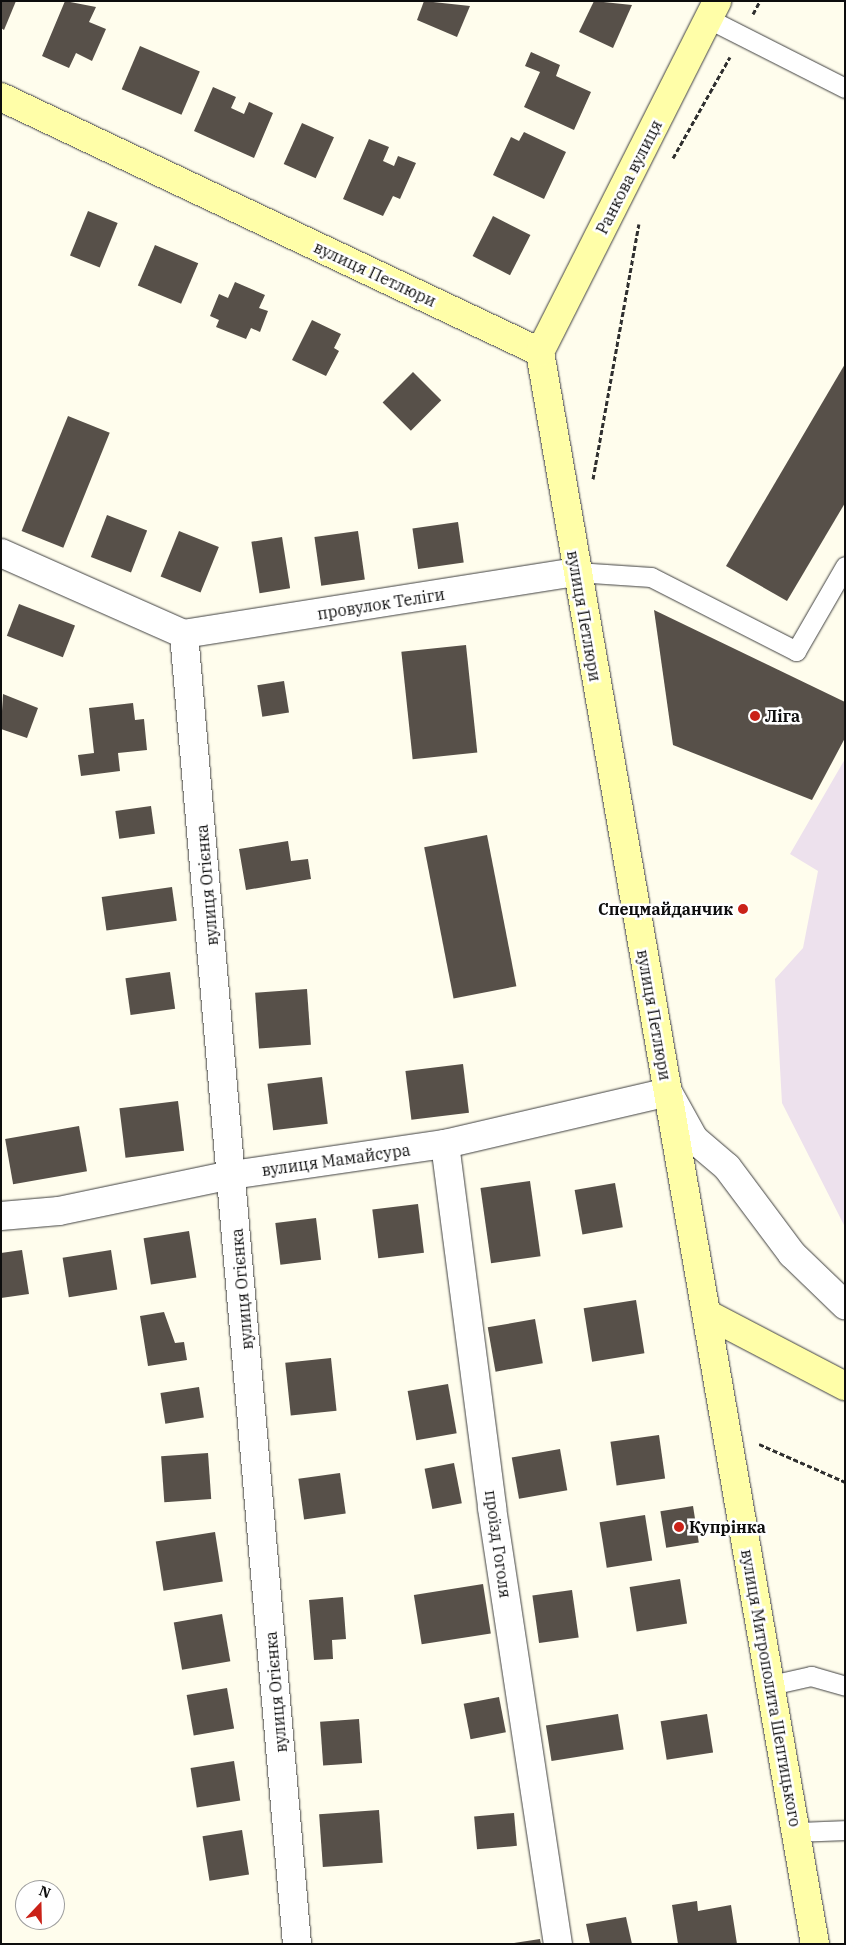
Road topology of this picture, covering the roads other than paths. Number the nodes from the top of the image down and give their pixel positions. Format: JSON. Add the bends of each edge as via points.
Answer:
{"nodes":[{"id":1,"x":713,"y":10,"type":"edge"},
{"id":2,"x":845,"y":88,"type":"edge"},
{"id":3,"x":1,"y":97,"type":"edge"},
{"id":4,"x":540,"y":352,"type":"junction"},
{"id":5,"x":3,"y":561,"type":"edge"},
{"id":6,"x":845,"y":566,"type":"edge"},
{"id":7,"x":576,"y":572,"type":"junction"},
{"id":8,"x":184,"y":634,"type":"junction"},
{"id":9,"x":668,"y":1092,"type":"junction"},
{"id":10,"x":444,"y":1144,"type":"junction"},
{"id":11,"x":232,"y":1175,"type":"junction"},
{"id":12,"x":1,"y":1216,"type":"edge"},
{"id":13,"x":845,"y":1305,"type":"edge"},
{"id":14,"x":707,"y":1314,"type":"junction"},
{"id":15,"x":845,"y":1386,"type":"edge"},
{"id":16,"x":771,"y":1685,"type":"junction"},
{"id":17,"x":845,"y":1686,"type":"edge"},
{"id":18,"x":845,"y":1830,"type":"edge"},
{"id":19,"x":796,"y":1832,"type":"junction"},
{"id":20,"x":297,"y":1944,"type":"edge"},
{"id":21,"x":558,"y":1944,"type":"edge"},
{"id":22,"x":815,"y":1944,"type":"edge"}],
"edges":[{"from":1,"to":2,"type":"lane"},
{"from":1,"to":4,"type":"main road","name":"Ранкова вулиця"},
{"from":3,"to":4,"type":"main road","name":"вулиця Петлюри"},
{"from":4,"to":7,"type":"main road","name":"вулиця Петлюри"},
{"from":5,"to":8,"type":"street"},
{"from":6,"to":7,"type":"lane","via":[[796,651],[651,576]]},
{"from":7,"to":8,"type":"street","name":"провулок Теліги"},
{"from":7,"to":9,"type":"main road","name":"вулиця Петлюри"},
{"from":8,"to":11,"type":"street","name":"вулиця Огієнка"},
{"from":9,"to":10,"type":"street","name":"вулиця Мамайсура"},
{"from":9,"to":13,"type":"street","via":[[694,1139],[727,1167],[792,1254]]},
{"from":9,"to":14,"type":"main road","name":"вулиця Петлюри"},
{"from":10,"to":11,"type":"street","name":"вулиця Мамайсура"},
{"from":10,"to":21,"type":"street","name":"проїзд Гоголя","via":[[492,1508]]},
{"from":11,"to":12,"type":"street","name":"вулиця Мамайсура","via":[[59,1211]]},
{"from":11,"to":20,"type":"street","name":"вулиця Огієнка"},
{"from":14,"to":15,"type":"main road"},
{"from":14,"to":16,"type":"main road","name":"вулиця Митрополита Шептицького"},
{"from":16,"to":17,"type":"lane","via":[[811,1676]]},
{"from":16,"to":19,"type":"main road","name":"вулиця Митрополита Шептицького"},
{"from":18,"to":19,"type":"lane"},
{"from":19,"to":22,"type":"main road","name":"вулиця Митрополита Шептицького"}]}
